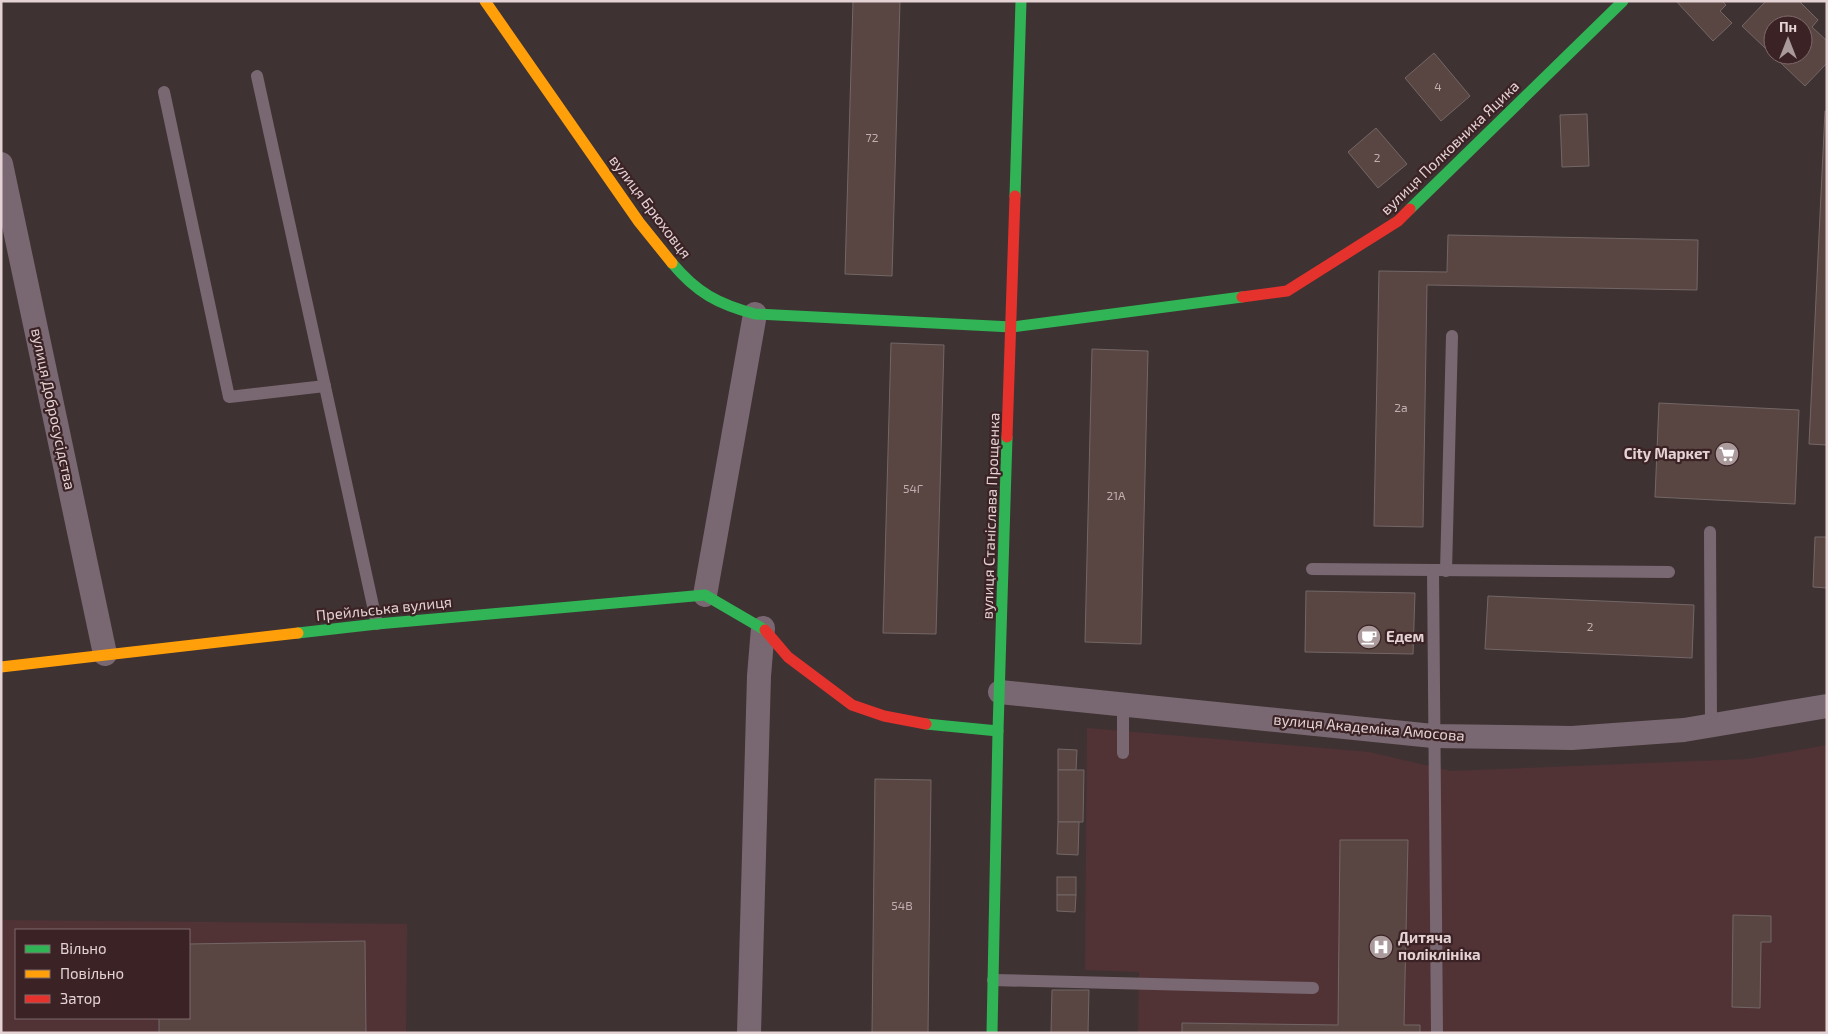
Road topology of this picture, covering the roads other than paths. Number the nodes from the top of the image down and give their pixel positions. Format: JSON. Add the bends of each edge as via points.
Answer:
{"nodes":[{"id":1,"x":485,"y":1,"type":"edge"},
{"id":2,"x":1021,"y":1,"type":"edge"},
{"id":3,"x":1623,"y":1,"type":"edge"},
{"id":4,"x":257,"y":76,"type":"dead end"},
{"id":5,"x":164,"y":92,"type":"dead end"},
{"id":6,"x":1,"y":164,"type":"edge"},
{"id":7,"x":755,"y":314,"type":"junction"},
{"id":8,"x":1012,"y":327,"type":"junction"},
{"id":9,"x":1452,"y":336,"type":"dead end"},
{"id":10,"x":325,"y":386,"type":"junction"},
{"id":11,"x":1710,"y":532,"type":"dead end"},
{"id":12,"x":1312,"y":569,"type":"dead end"},
{"id":13,"x":1433,"y":570,"type":"junction"},
{"id":14,"x":1446,"y":571,"type":"junction"},
{"id":15,"x":1669,"y":572,"type":"dead end"},
{"id":16,"x":705,"y":595,"type":"junction"},
{"id":17,"x":377,"y":624,"type":"junction"},
{"id":18,"x":764,"y":628,"type":"junction"},
{"id":19,"x":106,"y":654,"type":"junction"},
{"id":20,"x":1,"y":667,"type":"edge"},
{"id":21,"x":1000,"y":692,"type":"junction"},
{"id":22,"x":1123,"y":705,"type":"junction"},
{"id":23,"x":1827,"y":706,"type":"edge"},
{"id":24,"x":1711,"y":725,"type":"junction"},
{"id":25,"x":998,"y":731,"type":"junction"},
{"id":26,"x":1433,"y":736,"type":"junction"},
{"id":27,"x":1122,"y":754,"type":"dead end"},
{"id":28,"x":993,"y":980,"type":"junction"},
{"id":29,"x":1313,"y":988,"type":"dead end"},
{"id":30,"x":748,"y":1033,"type":"edge"},
{"id":31,"x":992,"y":1033,"type":"edge"},
{"id":32,"x":1437,"y":1033,"type":"edge"}],
"edges":[{"from":1,"to":7,"type":"street","name":"вулиця Брюховця","via":[[639,222],[678,270],[705,295],[729,307]]},
{"from":2,"to":8,"type":"street","name":"вулиця Станіслава Прощенка"},
{"from":3,"to":8,"type":"street","name":"вулиця Полковника Яцика","via":[[1398,221],[1287,291]]},
{"from":4,"to":10,"type":"lane"},
{"from":5,"to":10,"type":"lane","via":[[229,397]]},
{"from":6,"to":19,"type":"street","name":"вулиця Добросусідства"},
{"from":7,"to":8,"type":"street","name":"вулиця Брюховця"},
{"from":7,"to":16,"type":"street"},
{"from":8,"to":21,"type":"street","name":"вулиця Станіслава Прощенка"},
{"from":9,"to":14,"type":"lane"},
{"from":10,"to":17,"type":"lane"},
{"from":11,"to":24,"type":"lane"},
{"from":12,"to":13,"type":"lane"},
{"from":13,"to":14,"type":"lane"},
{"from":13,"to":26,"type":"lane"},
{"from":14,"to":15,"type":"lane"},
{"from":16,"to":17,"type":"street","name":"Прейльська вулиця"},
{"from":16,"to":18,"type":"street"},
{"from":17,"to":19,"type":"street","name":"Прейльська вулиця"},
{"from":18,"to":25,"type":"street","via":[[788,657],[852,705],[884,716],[940,726]]},
{"from":18,"to":30,"type":"street","via":[[759,686]]},
{"from":19,"to":20,"type":"street","name":"Прейльська вулиця"},
{"from":21,"to":22,"type":"street","name":"вулиця Академіка Амосова"},
{"from":21,"to":25,"type":"street","name":"вулиця Станіслава Прощенка"},
{"from":22,"to":26,"type":"street","name":"вулиця Академіка Амосова"},
{"from":22,"to":27,"type":"lane"},
{"from":23,"to":24,"type":"street","name":"вулиця Академіка Амосова"},
{"from":24,"to":26,"type":"street","name":"вулиця Академіка Амосова","via":[[1572,738]]},
{"from":25,"to":28,"type":"street","name":"вулиця Станіслава Прощенка"},
{"from":26,"to":32,"type":"lane"},
{"from":28,"to":29,"type":"lane"},
{"from":28,"to":31,"type":"street","name":"вулиця Станіслава Прощенка"}]}
